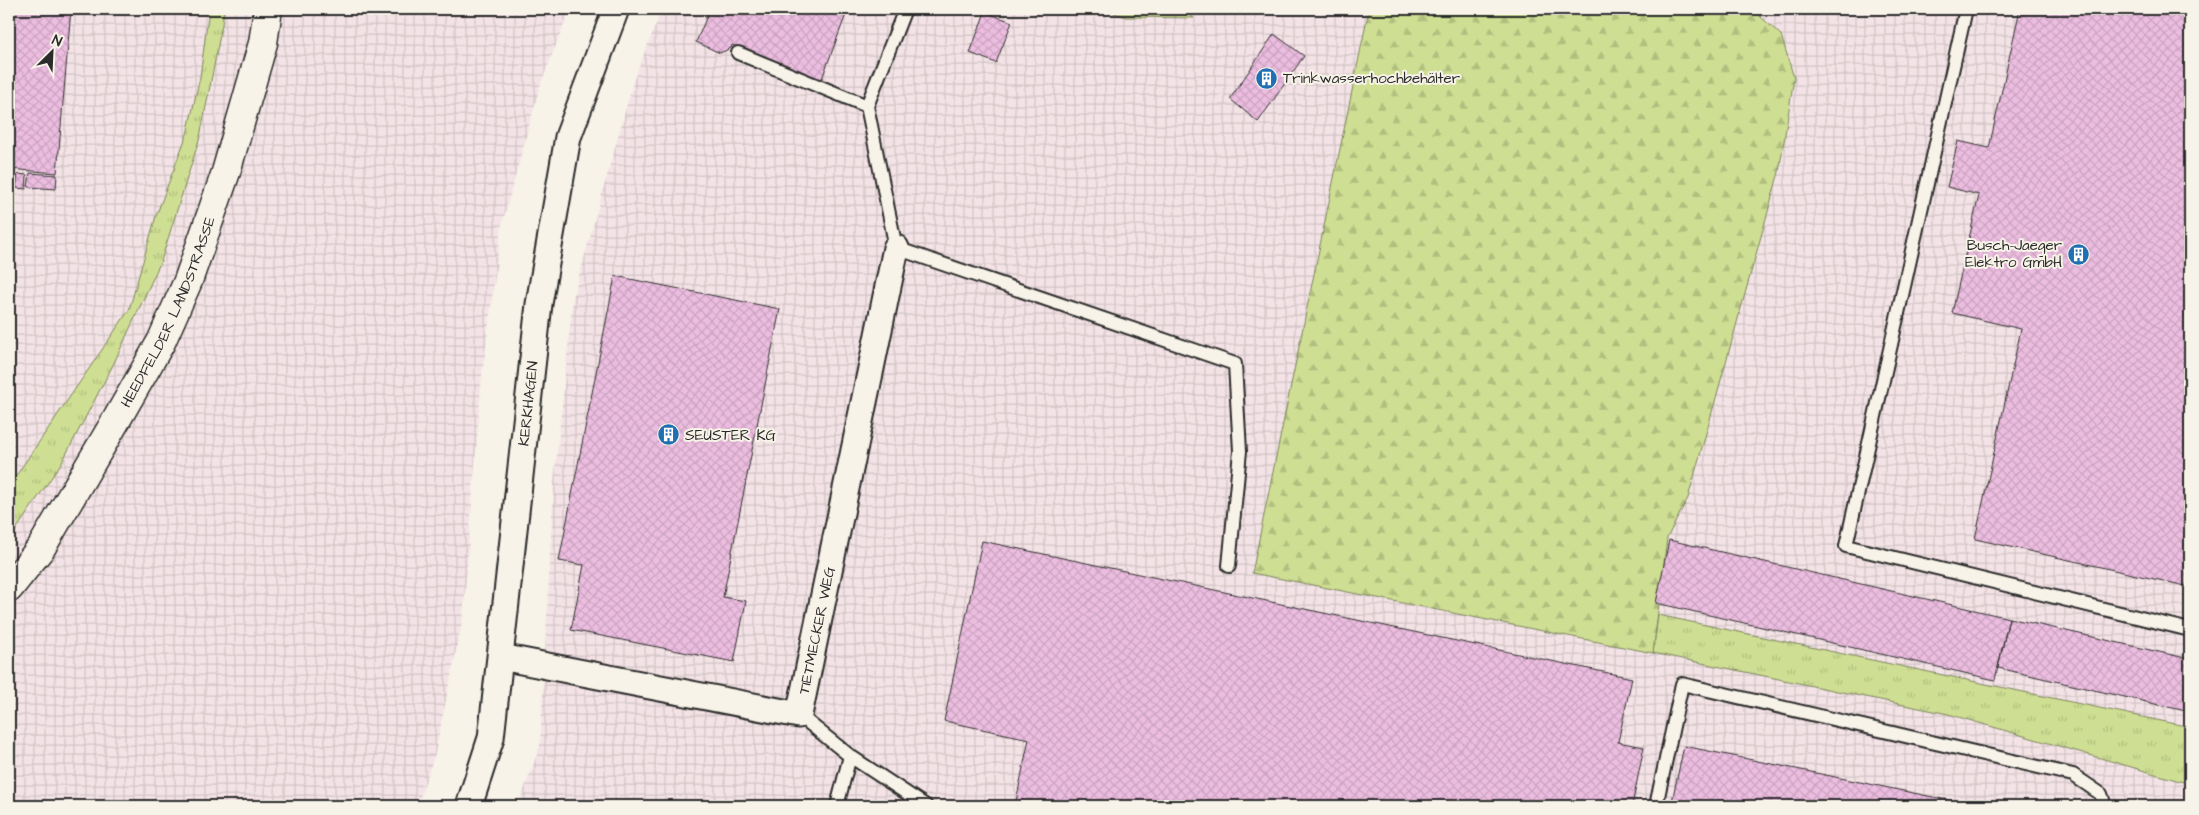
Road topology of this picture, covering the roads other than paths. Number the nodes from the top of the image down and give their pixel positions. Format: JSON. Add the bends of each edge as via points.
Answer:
{"nodes":[{"id":1,"x":268,"y":9,"type":"edge"},
{"id":2,"x":616,"y":9,"type":"edge"},
{"id":3,"x":905,"y":9,"type":"edge"},
{"id":4,"x":1966,"y":9,"type":"edge"},
{"id":5,"x":738,"y":54,"type":"dead end"},
{"id":6,"x":867,"y":106,"type":"junction"},
{"id":7,"x":896,"y":248,"type":"junction"},
{"id":8,"x":1229,"y":566,"type":"dead end"},
{"id":9,"x":9,"y":588,"type":"edge"},
{"id":10,"x":2190,"y":630,"type":"edge"},
{"id":11,"x":501,"y":657,"type":"junction"},
{"id":12,"x":799,"y":715,"type":"junction"},
{"id":13,"x":850,"y":756,"type":"junction"},
{"id":14,"x":469,"y":806,"type":"edge"},
{"id":15,"x":837,"y":806,"type":"edge"},
{"id":16,"x":926,"y":806,"type":"edge"},
{"id":17,"x":1656,"y":806,"type":"edge"},
{"id":18,"x":2105,"y":806,"type":"edge"}],
"edges":[{"from":1,"to":9,"type":"main road","name":"HEEDFELDER LANDSTRASSE","via":[[263,43],[229,162],[188,282],[161,342],[118,417],[41,548]]},
{"from":2,"to":11,"type":"street","name":"KERKHAGEN","via":[[568,137],[539,304]]},
{"from":3,"to":6,"type":"lane"},
{"from":4,"to":10,"type":"lane","via":[[1846,546]]},
{"from":5,"to":6,"type":"lane"},
{"from":6,"to":7,"type":"lane"},
{"from":7,"to":8,"type":"lane","via":[[1235,364],[1240,451]]},
{"from":7,"to":12,"type":"street","name":"TIETMECKER WEG"},
{"from":11,"to":12,"type":"street","name":"TIETMECKER WEG"},
{"from":11,"to":14,"type":"street","name":"KERKHAGEN","via":[[491,738]]},
{"from":12,"to":13,"type":"lane"},
{"from":13,"to":15,"type":"lane"},
{"from":13,"to":16,"type":"lane"},
{"from":17,"to":18,"type":"lane","via":[[1682,684],[2073,775],[2101,794]]}]}
